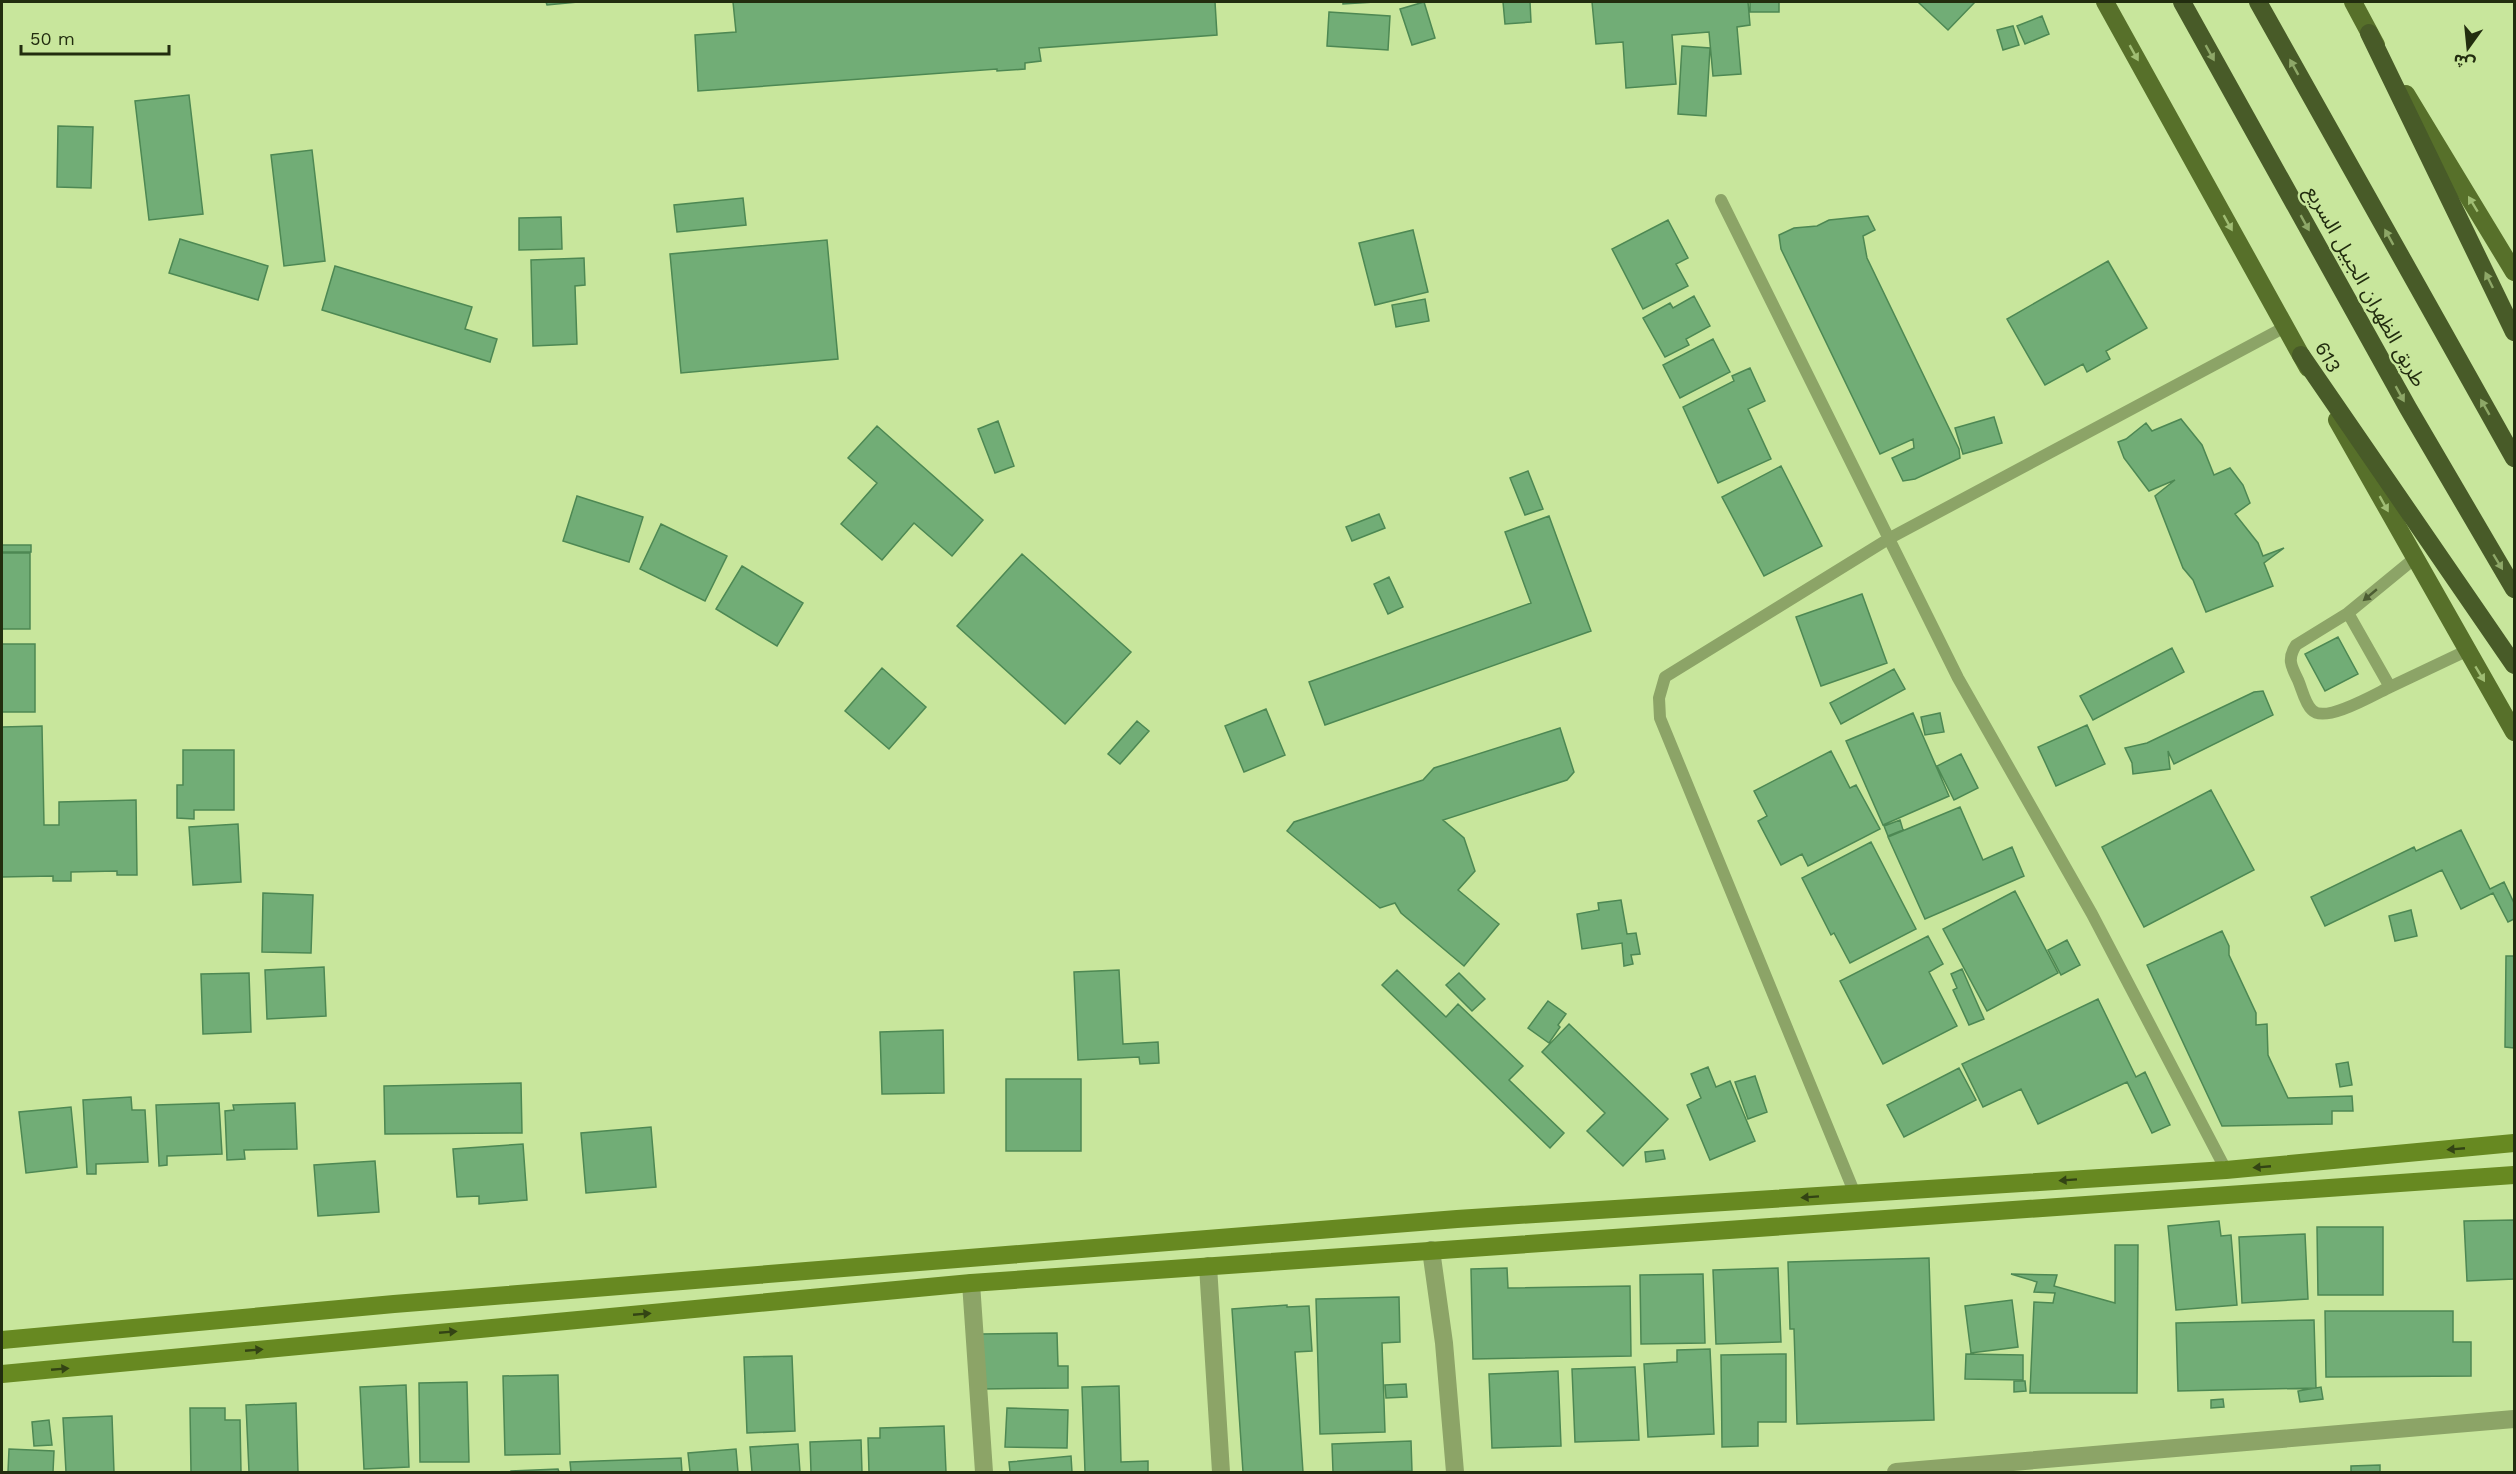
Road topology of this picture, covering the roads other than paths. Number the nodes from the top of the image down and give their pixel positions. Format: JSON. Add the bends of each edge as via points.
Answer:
{"nodes":[{"id":1,"x":2105,"y":2,"type":"edge"},
{"id":2,"x":2182,"y":2,"type":"edge"},
{"id":3,"x":2258,"y":2,"type":"edge"},
{"id":4,"x":2353,"y":2,"type":"edge"},
{"id":5,"x":2369,"y":33,"type":"junction"},
{"id":6,"x":1721,"y":200,"type":"dead end"},
{"id":7,"x":2514,"y":272,"type":"edge"},
{"id":8,"x":2285,"y":327,"type":"junction"},
{"id":9,"x":2514,"y":332,"type":"edge"},
{"id":10,"x":2301,"y":355,"type":"junction"},
{"id":11,"x":2514,"y":458,"type":"edge"},
{"id":12,"x":1890,"y":538,"type":"junction"},
{"id":13,"x":2415,"y":558,"type":"junction"},
{"id":14,"x":2514,"y":590,"type":"edge"},
{"id":15,"x":2348,"y":613,"type":"junction"},
{"id":16,"x":2466,"y":651,"type":"junction"},
{"id":17,"x":2514,"y":665,"type":"edge"},
{"id":18,"x":2390,"y":687,"type":"junction"},
{"id":19,"x":2514,"y":732,"type":"edge"},
{"id":20,"x":2514,"y":1143,"type":"edge"},
{"id":21,"x":2226,"y":1170,"type":"junction"},
{"id":22,"x":2514,"y":1175,"type":"edge"},
{"id":23,"x":1855,"y":1194,"type":"junction"},
{"id":24,"x":1431,"y":1250,"type":"junction"},
{"id":25,"x":1208,"y":1266,"type":"junction"},
{"id":26,"x":971,"y":1283,"type":"junction"},
{"id":27,"x":2,"y":1340,"type":"edge"},
{"id":28,"x":2,"y":1374,"type":"edge"},
{"id":29,"x":2514,"y":1419,"type":"edge"},
{"id":30,"x":1966,"y":1469,"type":"edge"},
{"id":31,"x":984,"y":1473,"type":"edge"},
{"id":32,"x":1221,"y":1473,"type":"edge"},
{"id":33,"x":1455,"y":1473,"type":"edge"},
{"id":34,"x":1896,"y":1473,"type":"edge"}],
"edges":[{"from":1,"to":8,"type":"main road","name":"613","one_way":true},
{"from":2,"to":14,"type":"highway","name":"طريق الظهران الجبيل السريع","one_way":true},
{"from":11,"to":3,"type":"highway","one_way":true},
{"from":4,"to":5,"type":"main road"},
{"from":7,"to":5,"type":"main road","one_way":true},
{"from":9,"to":5,"type":"highway","one_way":true},
{"from":6,"to":12,"type":"lane"},
{"from":8,"to":10,"type":"main road","name":"613"},
{"from":8,"to":12,"type":"lane"},
{"from":10,"to":13,"type":"main road","name":"613","one_way":true},
{"from":10,"to":17,"type":"highway"},
{"from":12,"to":21,"type":"lane","via":[[1958,678],[2092,914]]},
{"from":12,"to":23,"type":"lane","via":[[1665,677],[1659,698],[1660,718]]},
{"from":13,"to":15,"type":"lane","one_way":true},
{"from":13,"to":16,"type":"main road","name":"613"},
{"from":15,"to":18,"type":"lane"},
{"from":15,"to":18,"type":"lane","via":[[2296,645],[2291,653],[2290,663],[2312,710],[2332,714]]},
{"from":16,"to":18,"type":"lane"},
{"from":16,"to":19,"type":"main road","name":"613","one_way":true},
{"from":20,"to":21,"type":"street","one_way":true},
{"from":21,"to":23,"type":"street","one_way":true},
{"from":22,"to":24,"type":"street"},
{"from":23,"to":27,"type":"street","one_way":true,"via":[[1433,1221],[406,1303]]},
{"from":24,"to":25,"type":"street"},
{"from":24,"to":33,"type":"street"},
{"from":25,"to":26,"type":"street"},
{"from":25,"to":32,"type":"street"},
{"from":28,"to":26,"type":"street","one_way":true},
{"from":26,"to":31,"type":"street"},
{"from":29,"to":30,"type":"street"},
{"from":30,"to":34,"type":"street"}]}
